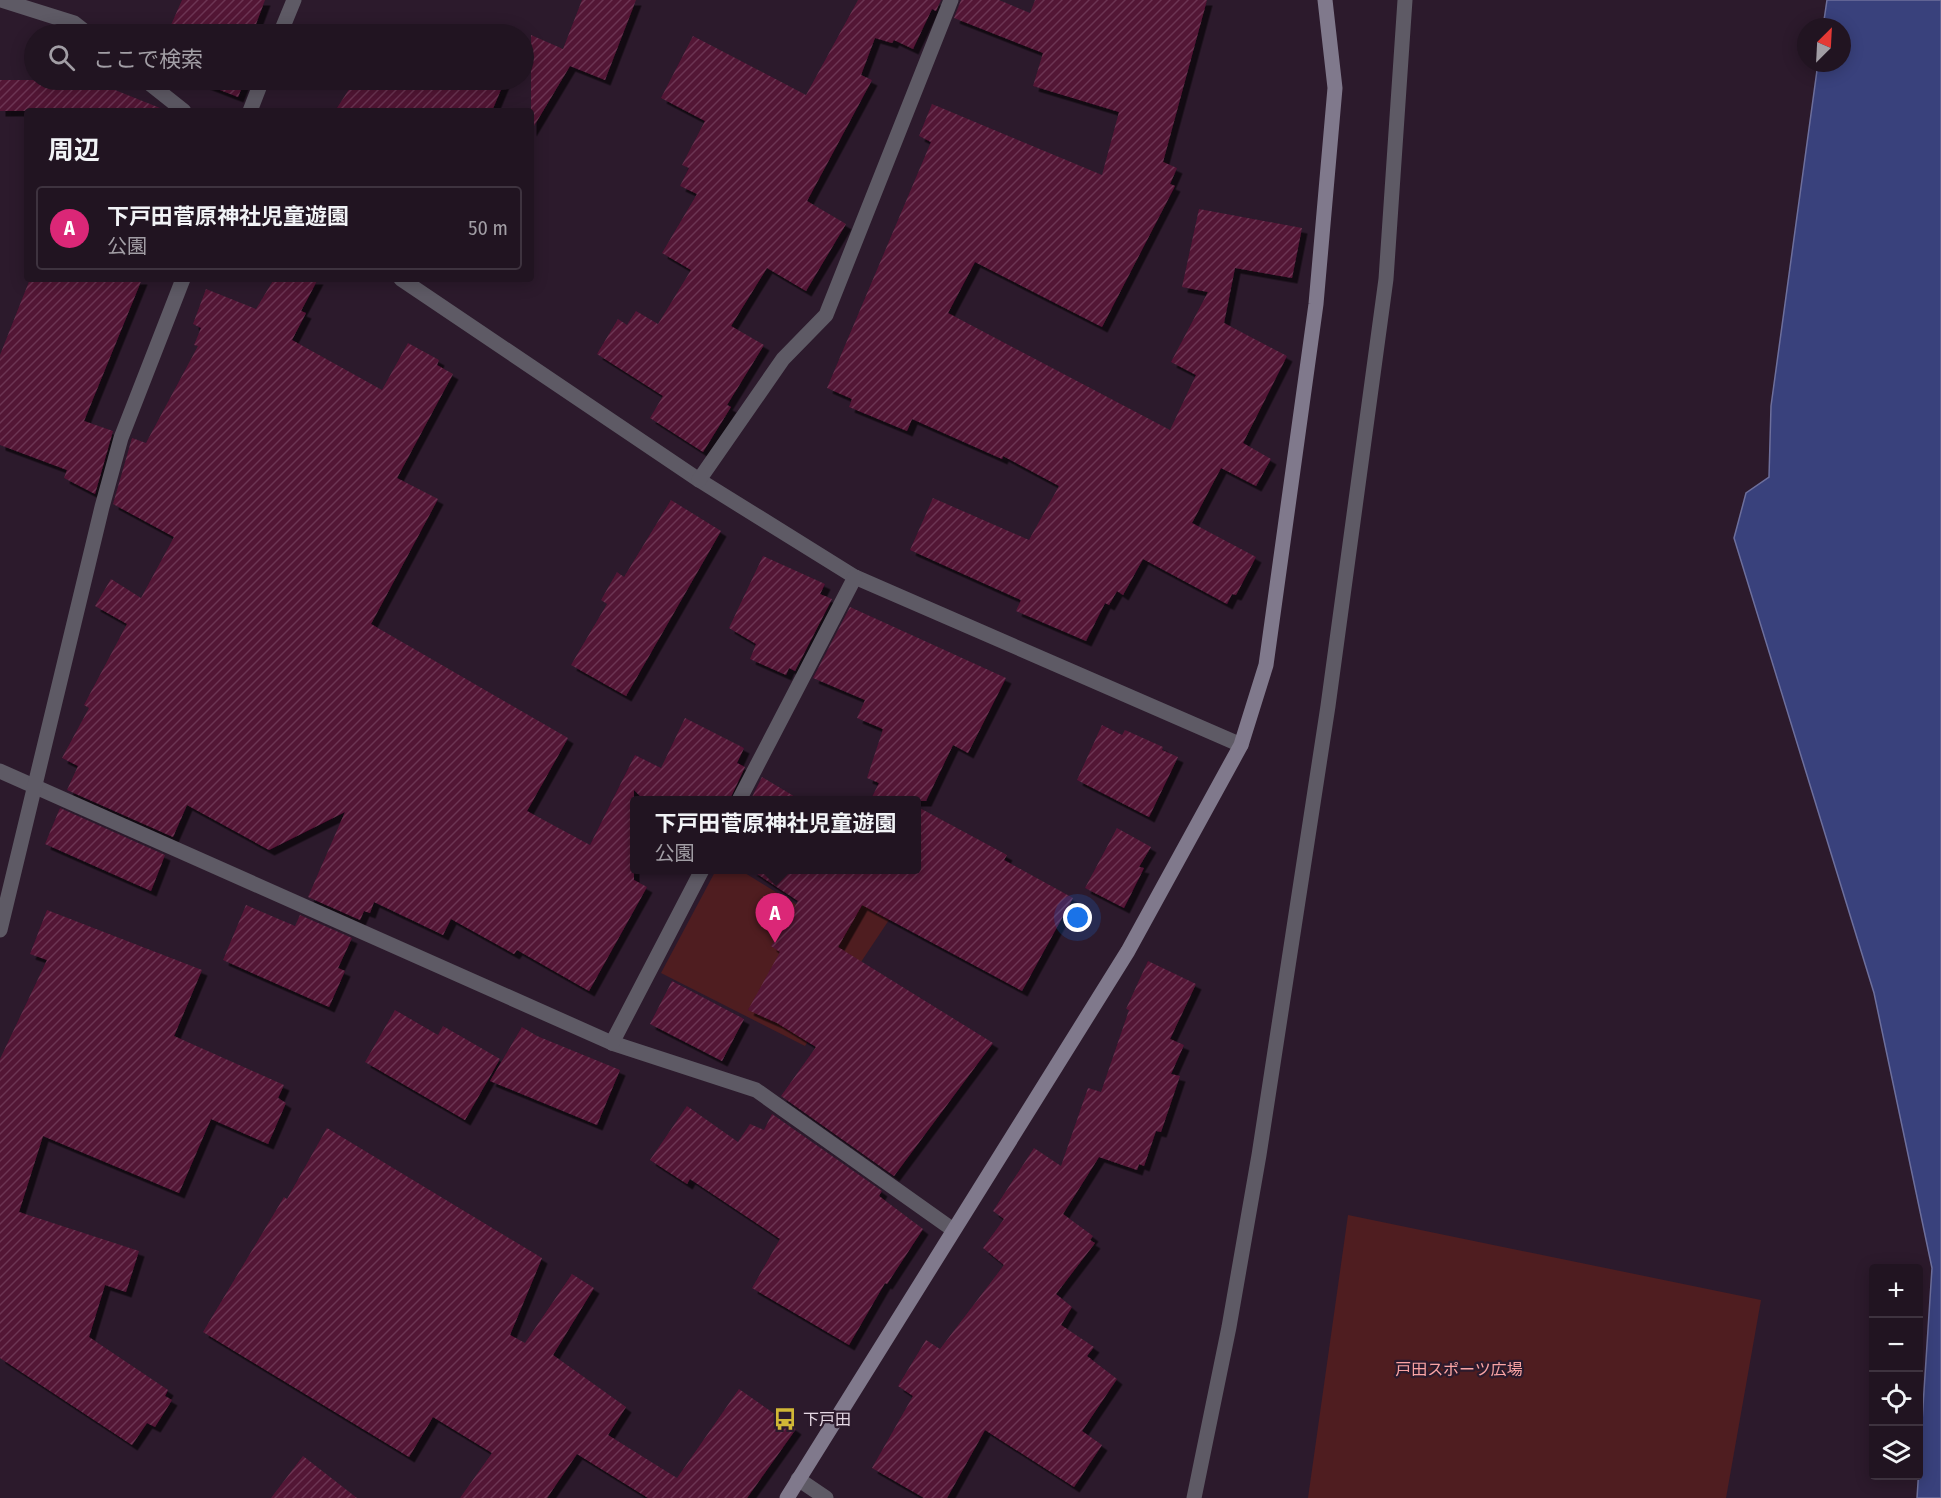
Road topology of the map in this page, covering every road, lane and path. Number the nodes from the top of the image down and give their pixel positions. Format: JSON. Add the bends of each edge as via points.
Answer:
{"nodes":[{"id":1,"x":1,"y":0,"type":"edge"},
{"id":2,"x":294,"y":0,"type":"edge"},
{"id":3,"x":951,"y":0,"type":"edge"},
{"id":4,"x":1325,"y":0,"type":"edge"},
{"id":5,"x":1405,"y":0,"type":"edge"},
{"id":6,"x":75,"y":24,"type":"edge"},
{"id":7,"x":284,"y":24,"type":"edge"},
{"id":8,"x":158,"y":90,"type":"edge"},
{"id":9,"x":258,"y":90,"type":"edge"},
{"id":10,"x":180,"y":108,"type":"edge"},
{"id":11,"x":251,"y":108,"type":"edge"},
{"id":12,"x":182,"y":282,"type":"edge"},
{"id":13,"x":405,"y":282,"type":"edge"},
{"id":14,"x":699,"y":480,"type":"junction"},
{"id":15,"x":855,"y":577,"type":"junction"},
{"id":16,"x":1241,"y":745,"type":"junction"},
{"id":17,"x":0,"y":771,"type":"edge"},
{"id":18,"x":34,"y":786,"type":"junction"},
{"id":19,"x":741,"y":796,"type":"edge"},
{"id":20,"x":700,"y":874,"type":"edge"},
{"id":21,"x":0,"y":930,"type":"edge"},
{"id":22,"x":612,"y":1043,"type":"junction"},
{"id":23,"x":952,"y":1229,"type":"junction"},
{"id":24,"x":798,"y":1479,"type":"junction"},
{"id":25,"x":787,"y":1498,"type":"edge"},
{"id":26,"x":826,"y":1498,"type":"edge"},
{"id":27,"x":1194,"y":1498,"type":"edge"}],
"edges":[{"from":1,"to":6,"type":"street"},
{"from":2,"to":7,"type":"street"},
{"from":3,"to":14,"type":"street","via":[[826,315],[783,359]]},
{"from":4,"to":16,"type":"street","via":[[1335,88],[1316,304],[1266,665]]},
{"from":5,"to":27,"type":"street","via":[[1386,279],[1328,706],[1257,1166]]},
{"from":8,"to":10,"type":"street"},
{"from":9,"to":11,"type":"street"},
{"from":12,"to":18,"type":"street","via":[[121,438]]},
{"from":13,"to":14,"type":"street"},
{"from":14,"to":15,"type":"street"},
{"from":15,"to":16,"type":"street"},
{"from":15,"to":19,"type":"street"},
{"from":16,"to":23,"type":"street","via":[[1128,951]]},
{"from":17,"to":18,"type":"street"},
{"from":18,"to":21,"type":"street"},
{"from":18,"to":22,"type":"street"},
{"from":20,"to":22,"type":"street"},
{"from":22,"to":23,"type":"street","via":[[756,1090]]},
{"from":23,"to":24,"type":"street"},
{"from":24,"to":25,"type":"street"},
{"from":24,"to":26,"type":"street"}]}
